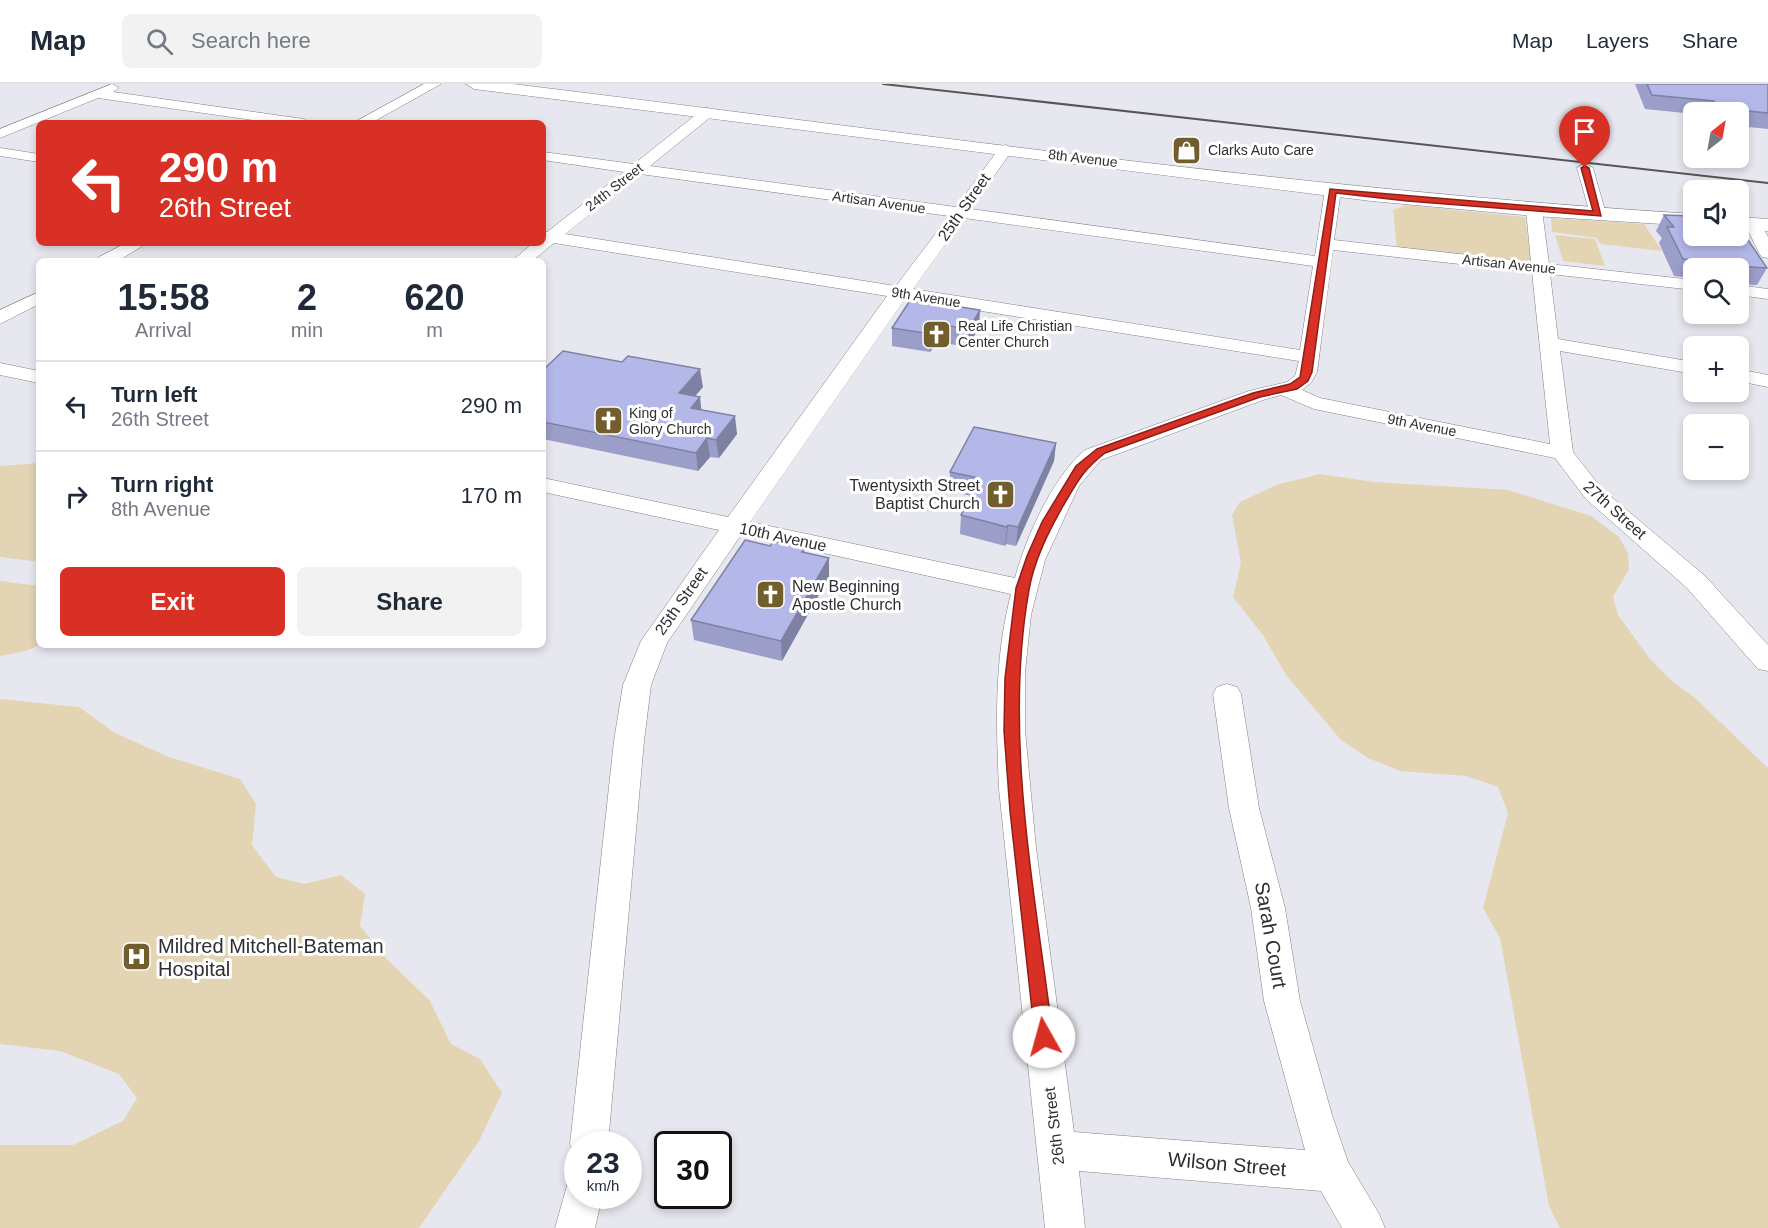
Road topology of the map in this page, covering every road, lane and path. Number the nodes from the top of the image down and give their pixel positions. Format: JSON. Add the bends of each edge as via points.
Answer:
{"nodes":[{"id":1,"x":121,"y":84,"type":"edge"},
{"id":2,"x":434,"y":84,"type":"edge"},
{"id":3,"x":474,"y":84,"type":"edge"},
{"id":4,"x":96,"y":94,"type":"junction"},
{"id":5,"x":708,"y":112,"type":"junction"},
{"id":6,"x":282,"y":120,"type":"edge"},
{"id":7,"x":366,"y":120,"type":"edge"},
{"id":8,"x":0,"y":134,"type":"edge"},
{"id":9,"x":1006,"y":149,"type":"junction"},
{"id":10,"x":0,"y":152,"type":"edge"},
{"id":11,"x":546,"y":156,"type":"edge"},
{"id":12,"x":36,"y":158,"type":"edge"},
{"id":13,"x":1585,"y":168,"type":"dead end"},
{"id":14,"x":637,"y":169,"type":"junction"},
{"id":15,"x":1332,"y":190,"type":"junction"},
{"id":16,"x":1534,"y":210,"type":"junction"},
{"id":17,"x":960,"y":213,"type":"junction"},
{"id":18,"x":1598,"y":214,"type":"junction"},
{"id":19,"x":1683,"y":219,"type":"edge"},
{"id":20,"x":1753,"y":224,"type":"edge"},
{"id":21,"x":547,"y":237,"type":"edge"},
{"id":22,"x":1324,"y":244,"type":"junction"},
{"id":23,"x":132,"y":246,"type":"edge"},
{"id":24,"x":537,"y":246,"type":"edge"},
{"id":25,"x":1768,"y":253,"type":"edge"},
{"id":26,"x":110,"y":258,"type":"edge"},
{"id":27,"x":523,"y":258,"type":"edge"},
{"id":28,"x":1322,"y":262,"type":"junction"},
{"id":29,"x":1541,"y":268,"type":"junction"},
{"id":30,"x":1683,"y":284,"type":"edge"},
{"id":31,"x":1749,"y":291,"type":"edge"},
{"id":32,"x":900,"y":293,"type":"junction"},
{"id":33,"x":1768,"y":294,"type":"edge"},
{"id":34,"x":36,"y":299,"type":"edge"},
{"id":35,"x":0,"y":318,"type":"edge"},
{"id":36,"x":1549,"y":343,"type":"junction"},
{"id":37,"x":1309,"y":357,"type":"junction"},
{"id":38,"x":1683,"y":366,"type":"edge"},
{"id":39,"x":0,"y":369,"type":"edge"},
{"id":40,"x":36,"y":376,"type":"edge"},
{"id":41,"x":1749,"y":377,"type":"edge"},
{"id":42,"x":1768,"y":381,"type":"edge"},
{"id":43,"x":1285,"y":389,"type":"junction"},
{"id":44,"x":1562,"y":453,"type":"junction"},
{"id":45,"x":546,"y":486,"type":"edge"},
{"id":46,"x":734,"y":526,"type":"junction"},
{"id":47,"x":1023,"y":588,"type":"junction"},
{"id":48,"x":1768,"y":662,"type":"edge"},
{"id":49,"x":1227,"y":694,"type":"dead end"},
{"id":50,"x":590,"y":1131,"type":"edge"},
{"id":51,"x":1057,"y":1150,"type":"junction"},
{"id":52,"x":1332,"y":1172,"type":"junction"},
{"id":53,"x":579,"y":1209,"type":"edge"},
{"id":54,"x":575,"y":1228,"type":"edge"},
{"id":55,"x":1065,"y":1228,"type":"edge"},
{"id":56,"x":1365,"y":1228,"type":"edge"}],
"edges":[{"from":1,"to":4,"type":"street"},
{"from":2,"to":7,"type":"street"},
{"from":3,"to":5,"type":"main road","name":"8th Avenue"},
{"from":4,"to":6,"type":"street"},
{"from":4,"to":8,"type":"street"},
{"from":5,"to":9,"type":"main road","name":"8th Avenue"},
{"from":5,"to":14,"type":"street","name":"24th Street"},
{"from":9,"to":15,"type":"main road","name":"8th Avenue"},
{"from":9,"to":17,"type":"street","name":"25th Street"},
{"from":10,"to":12,"type":"street"},
{"from":11,"to":14,"type":"street","name":"Artisan Avenue"},
{"from":13,"to":18,"type":"street"},
{"from":14,"to":17,"type":"street","name":"Artisan Avenue"},
{"from":14,"to":21,"type":"street","name":"24th Street"},
{"from":15,"to":16,"type":"main road","name":"8th Avenue"},
{"from":15,"to":22,"type":"street","name":"26th Street"},
{"from":16,"to":18,"type":"main road","name":"8th Avenue"},
{"from":16,"to":29,"type":"street"},
{"from":17,"to":28,"type":"street","name":"Artisan Avenue"},
{"from":17,"to":32,"type":"street","name":"25th Street"},
{"from":18,"to":19,"type":"main road","name":"8th Avenue"},
{"from":20,"to":25,"type":"street"},
{"from":21,"to":32,"type":"street","name":"9th Avenue"},
{"from":22,"to":28,"type":"street","name":"26th Street"},
{"from":22,"to":29,"type":"street","name":"Artisan Avenue"},
{"from":23,"to":26,"type":"street"},
{"from":24,"to":27,"type":"street","name":"24th Street"},
{"from":28,"to":37,"type":"street","name":"26th Street"},
{"from":29,"to":30,"type":"street","name":"Artisan Avenue"},
{"from":29,"to":36,"type":"street"},
{"from":31,"to":33,"type":"street"},
{"from":32,"to":37,"type":"street","name":"9th Avenue"},
{"from":32,"to":46,"type":"street","name":"25th Street"},
{"from":34,"to":35,"type":"street"},
{"from":36,"to":38,"type":"street"},
{"from":36,"to":44,"type":"street"},
{"from":37,"to":43,"type":"street","name":"26th Street","via":[[1304,379]]},
{"from":39,"to":40,"type":"street"},
{"from":41,"to":42,"type":"street"},
{"from":43,"to":44,"type":"street","name":"9th Avenue","via":[[1314,403]]},
{"from":43,"to":47,"type":"street","name":"26th Street","via":[[1256,395],[1097,449],[1081,466],[1040,537]]},
{"from":44,"to":48,"type":"street","name":"27th Street","via":[[1594,494],[1696,582]]},
{"from":45,"to":46,"type":"street","name":"10th Avenue"},
{"from":46,"to":47,"type":"street","name":"10th Avenue"},
{"from":46,"to":50,"type":"street","name":"25th Street","via":[[654,641],[637,685]]},
{"from":47,"to":51,"type":"street","name":"26th Street","via":[[1014,654],[1011,731]]},
{"from":49,"to":52,"type":"street","name":"Sarah Court","via":[[1244,808],[1268,908],[1288,1030]]},
{"from":51,"to":52,"type":"street","name":"Wilson Street"},
{"from":51,"to":55,"type":"street","name":"26th Street"},
{"from":52,"to":56,"type":"street"},
{"from":53,"to":54,"type":"street"}]}
